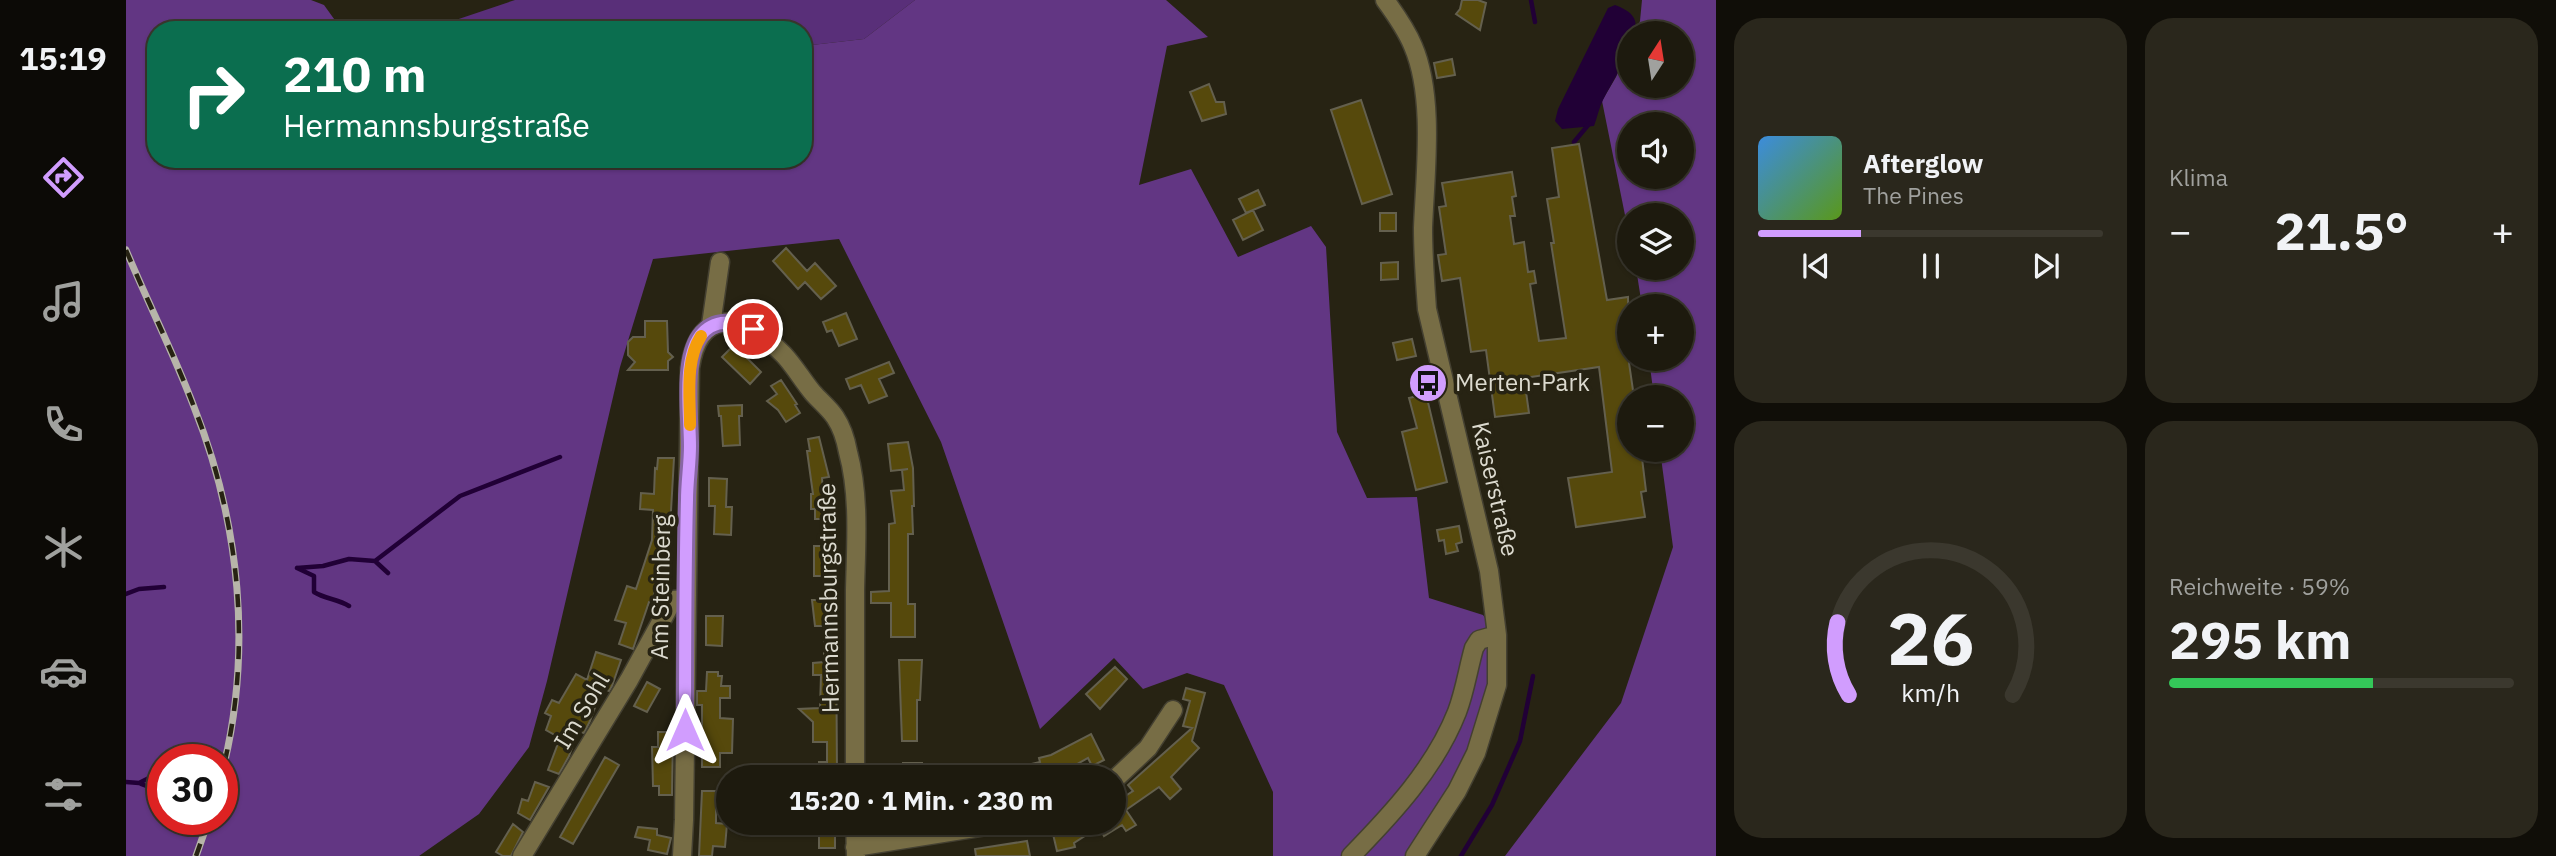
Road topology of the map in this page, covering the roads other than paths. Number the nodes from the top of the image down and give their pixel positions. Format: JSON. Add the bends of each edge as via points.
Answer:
{"nodes":[{"id":1,"x":1385,"y":0,"type":"edge"},
{"id":2,"x":720,"y":262,"type":"dead end"},
{"id":3,"x":711,"y":325,"type":"junction"},
{"id":4,"x":686,"y":599,"type":"junction"},
{"id":5,"x":1497,"y":635,"type":"junction"},
{"id":6,"x":1173,"y":710,"type":"dead end"},
{"id":7,"x":855,"y":765,"type":"edge"},
{"id":8,"x":1126,"y":769,"type":"edge"},
{"id":9,"x":942,"y":835,"type":"edge"},
{"id":10,"x":856,"y":851,"type":"edge"},
{"id":11,"x":522,"y":856,"type":"edge"},
{"id":12,"x":682,"y":856,"type":"edge"},
{"id":13,"x":1351,"y":856,"type":"edge"},
{"id":14,"x":1415,"y":856,"type":"edge"}],
"edges":[{"from":1,"to":5,"type":"street","name":"Kaiserstraße","via":[[1414,47],[1425,102],[1423,267],[1427,309],[1489,571]]},
{"from":2,"to":3,"type":"street"},
{"from":3,"to":4,"type":"street","name":"Am Steinberg","via":[[696,344],[690,368]]},
{"from":3,"to":7,"type":"street","name":"Hermannsburgstraße","via":[[733,322],[753,329],[784,356],[835,417],[848,452],[856,542]]},
{"from":4,"to":11,"type":"street","name":"Im Sohl","via":[[673,600]]},
{"from":4,"to":12,"type":"street","name":"Am Steinberg"},
{"from":5,"to":13,"type":"street","via":[[1479,639],[1474,648],[1456,714],[1432,761]]},
{"from":5,"to":14,"type":"street","name":"Kaiserstraße","via":[[1497,685],[1476,753]]},
{"from":6,"to":8,"type":"street","via":[[1149,748]]},
{"from":9,"to":10,"type":"street"}]}
